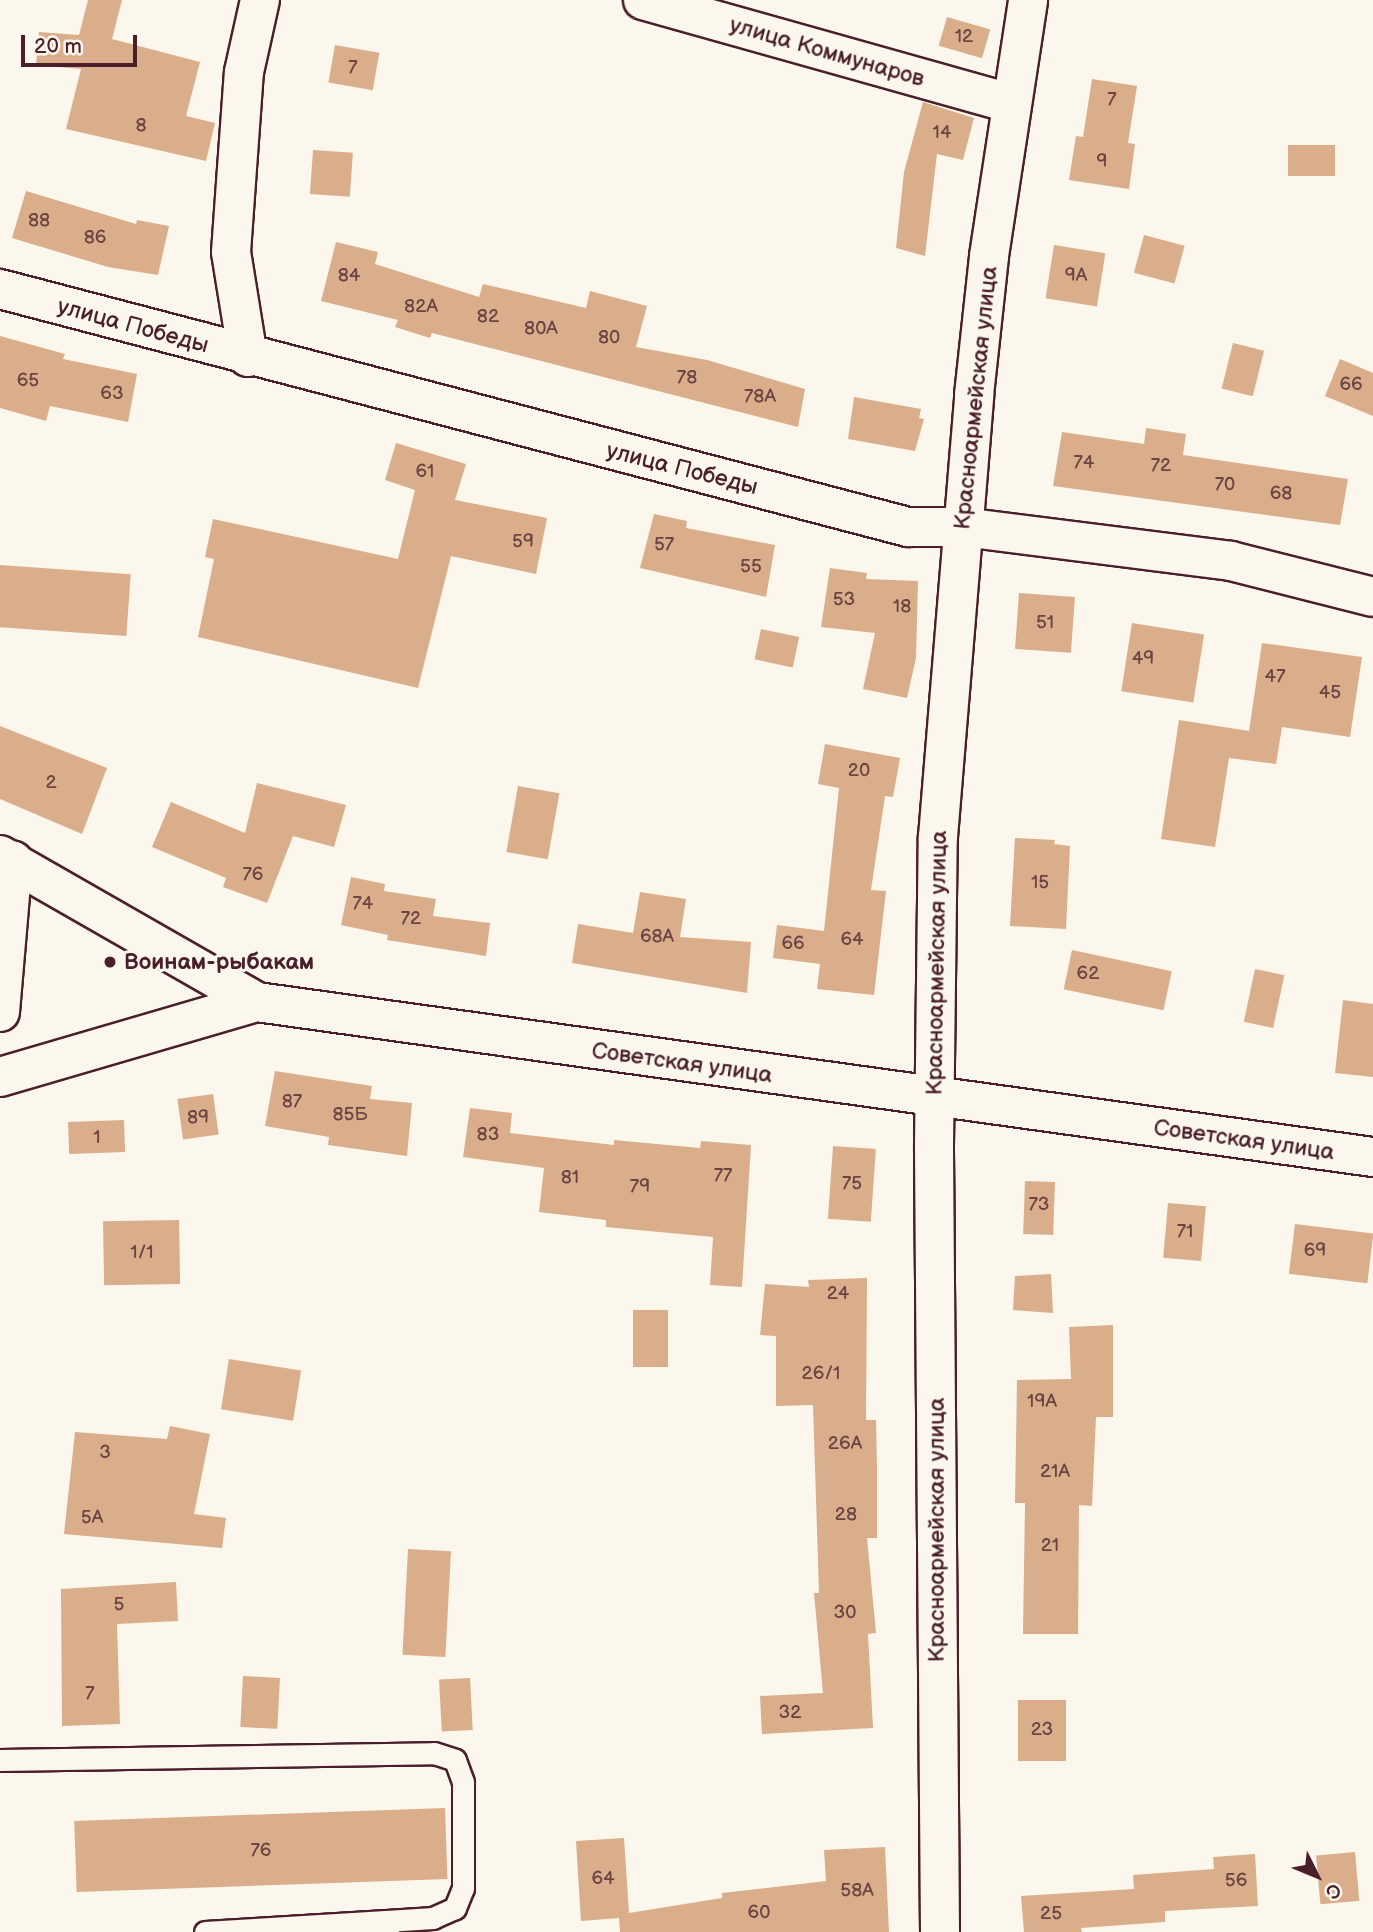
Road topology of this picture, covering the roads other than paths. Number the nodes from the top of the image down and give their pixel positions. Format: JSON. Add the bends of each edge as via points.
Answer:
{"nodes":[{"id":1,"x":260,"y":0,"type":"edge"},
{"id":2,"x":643,"y":0,"type":"edge"},
{"id":3,"x":1028,"y":0,"type":"edge"},
{"id":4,"x":1012,"y":104,"type":"junction"},
{"id":5,"x":0,"y":289,"type":"edge"},
{"id":6,"x":248,"y":357,"type":"junction"},
{"id":7,"x":963,"y":527,"type":"junction"},
{"id":8,"x":1373,"y":597,"type":"edge"},
{"id":9,"x":6,"y":858,"type":"edge"},
{"id":10,"x":257,"y":1002,"type":"junction"},
{"id":11,"x":0,"y":1012,"type":"edge"},
{"id":12,"x":0,"y":1077,"type":"edge"},
{"id":13,"x":934,"y":1098,"type":"junction"},
{"id":14,"x":1373,"y":1157,"type":"edge"},
{"id":15,"x":0,"y":1760,"type":"edge"},
{"id":16,"x":387,"y":1926,"type":"edge"},
{"id":17,"x":205,"y":1932,"type":"edge"},
{"id":18,"x":940,"y":1932,"type":"edge"}],
"edges":[{"from":1,"to":6,"type":"street","via":[[244,72],[231,252]]},
{"from":2,"to":4,"type":"street","name":"улица Коммунаров"},
{"from":3,"to":4,"type":"street","name":"Красноармейская улица"},
{"from":4,"to":7,"type":"street","name":"Красноармейская улица","via":[[989,256]]},
{"from":5,"to":6,"type":"street","name":"улица Победы"},
{"from":6,"to":7,"type":"street","name":"улица Победы","via":[[908,527]]},
{"from":7,"to":8,"type":"street","name":"улица Победы","via":[[1231,561]]},
{"from":7,"to":13,"type":"street","name":"Красноармейская улица","via":[[938,837]]},
{"from":9,"to":10,"type":"street"},
{"from":9,"to":11,"type":"street"},
{"from":10,"to":12,"type":"street","name":"Советская улица"},
{"from":10,"to":13,"type":"street","name":"Советская улица"},
{"from":13,"to":14,"type":"street","name":"Советская улица"},
{"from":13,"to":18,"type":"street","name":"Красноармейская улица"},
{"from":15,"to":16,"type":"lane","via":[[435,1753],[455,1760],[463,1796],[463,1888],[455,1908],[433,1918]]},
{"from":16,"to":17,"type":"lane"}]}
